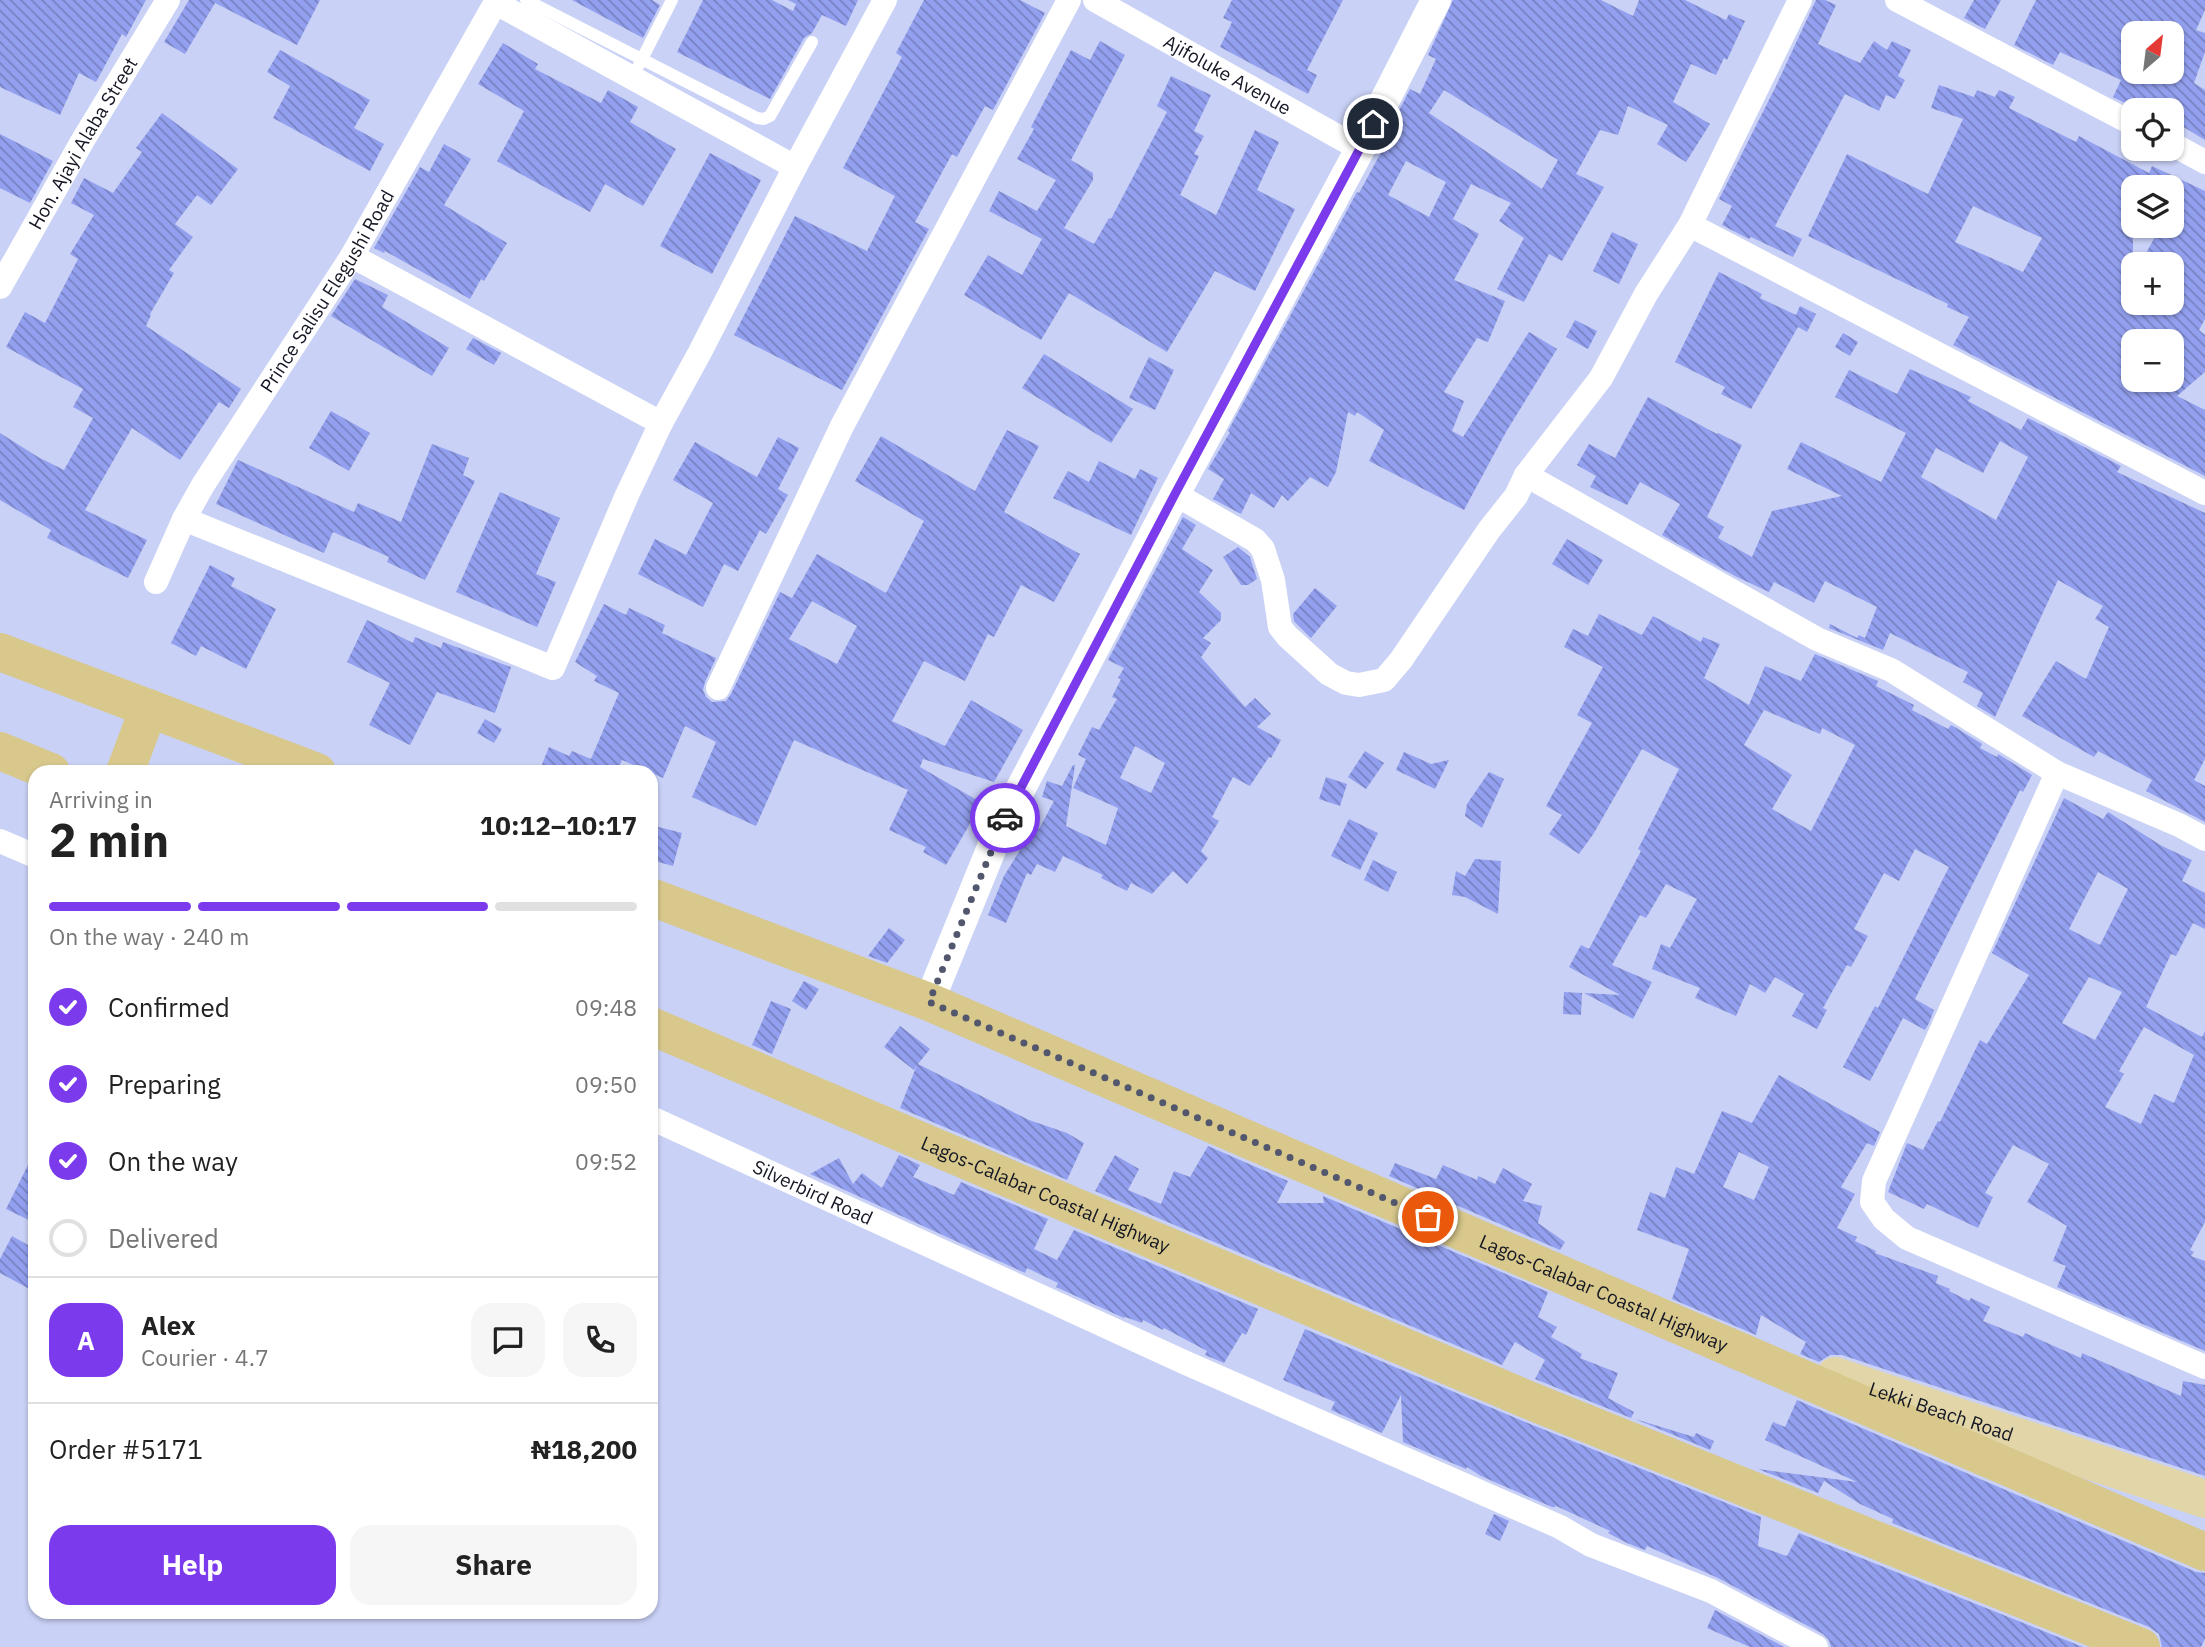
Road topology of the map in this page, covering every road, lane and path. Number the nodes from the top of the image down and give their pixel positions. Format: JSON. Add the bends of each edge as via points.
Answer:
{"nodes":[{"id":1,"x":168,"y":0,"type":"edge"},
{"id":2,"x":526,"y":0,"type":"edge"},
{"id":3,"x":672,"y":0,"type":"edge"},
{"id":4,"x":885,"y":0,"type":"edge"},
{"id":5,"x":1069,"y":0,"type":"edge"},
{"id":6,"x":1096,"y":0,"type":"edge"},
{"id":7,"x":1436,"y":0,"type":"edge"},
{"id":8,"x":1800,"y":0,"type":"edge"},
{"id":9,"x":1897,"y":0,"type":"edge"},
{"id":10,"x":496,"y":2,"type":"edge"},
{"id":11,"x":813,"y":42,"type":"dead end"},
{"id":12,"x":637,"y":69,"type":"junction"},
{"id":13,"x":2121,"y":118,"type":"edge"},
{"id":14,"x":1360,"y":149,"type":"junction"},
{"id":15,"x":2184,"y":151,"type":"edge"},
{"id":16,"x":2205,"y":162,"type":"edge"},
{"id":17,"x":795,"y":167,"type":"junction"},
{"id":18,"x":1690,"y":225,"type":"junction"},
{"id":19,"x":352,"y":256,"type":"junction"},
{"id":20,"x":0,"y":287,"type":"edge"},
{"id":21,"x":661,"y":423,"type":"junction"},
{"id":22,"x":1526,"y":475,"type":"junction"},
{"id":23,"x":2205,"y":493,"type":"edge"},
{"id":24,"x":1175,"y":494,"type":"junction"},
{"id":25,"x":184,"y":519,"type":"junction"},
{"id":26,"x":156,"y":582,"type":"dead end"},
{"id":27,"x":0,"y":652,"type":"edge"},
{"id":28,"x":718,"y":688,"type":"dead end"},
{"id":29,"x":149,"y":708,"type":"junction"},
{"id":30,"x":0,"y":751,"type":"edge"},
{"id":31,"x":34,"y":765,"type":"edge"},
{"id":32,"x":128,"y":765,"type":"edge"},
{"id":33,"x":299,"y":765,"type":"edge"},
{"id":34,"x":2057,"y":773,"type":"junction"},
{"id":35,"x":2205,"y":839,"type":"edge"},
{"id":36,"x":0,"y":841,"type":"edge"},
{"id":37,"x":28,"y":853,"type":"edge"},
{"id":38,"x":658,"y":900,"type":"edge"},
{"id":39,"x":929,"y":1002,"type":"junction"},
{"id":40,"x":658,"y":1029,"type":"edge"},
{"id":41,"x":658,"y":1121,"type":"edge"},
{"id":42,"x":1677,"y":1324,"type":"junction"},
{"id":43,"x":2205,"y":1367,"type":"edge"},
{"id":44,"x":2205,"y":1499,"type":"edge"},
{"id":45,"x":2205,"y":1552,"type":"edge"},
{"id":46,"x":1816,"y":1647,"type":"edge"},
{"id":47,"x":2141,"y":1647,"type":"edge"}],
"edges":[{"from":1,"to":20,"type":"street","name":"Hon. Ajayi Alaba Street"},
{"from":2,"to":12,"type":"lane"},
{"from":3,"to":12,"type":"lane"},
{"from":4,"to":17,"type":"street"},
{"from":5,"to":28,"type":"street","via":[[842,426]]},
{"from":6,"to":14,"type":"street","name":"Ajifoluke Avenue"},
{"from":7,"to":14,"type":"street"},
{"from":8,"to":18,"type":"street"},
{"from":9,"to":13,"type":"street"},
{"from":10,"to":12,"type":"street"},
{"from":10,"to":19,"type":"street","name":"Prince Salisu Elegushi Road"},
{"from":11,"to":12,"type":"lane","via":[[764,119]]},
{"from":12,"to":17,"type":"street"},
{"from":14,"to":24,"type":"street"},
{"from":15,"to":16,"type":"street"},
{"from":17,"to":21,"type":"street"},
{"from":18,"to":22,"type":"street","via":[[1601,378]]},
{"from":18,"to":23,"type":"street"},
{"from":19,"to":21,"type":"street"},
{"from":19,"to":25,"type":"street","name":"Prince Salisu Elegushi Road"},
{"from":21,"to":25,"type":"street","via":[[553,668]]},
{"from":22,"to":24,"type":"street","via":[[1516,496],[1393,671],[1384,680],[1359,685],[1329,674],[1280,627],[1273,580],[1263,549],[1255,540]]},
{"from":22,"to":34,"type":"street","via":[[1817,639],[1891,670]]},
{"from":24,"to":39,"type":"street","via":[[999,830]]},
{"from":25,"to":26,"type":"street","name":"Prince Salisu Elegushi Road"},
{"from":27,"to":29,"type":"highway"},
{"from":29,"to":32,"type":"highway"},
{"from":29,"to":33,"type":"highway"},
{"from":30,"to":31,"type":"highway"},
{"from":34,"to":35,"type":"street"},
{"from":34,"to":43,"type":"street","via":[[1874,1181],[1872,1202],[1907,1238]]},
{"from":36,"to":37,"type":"street"},
{"from":38,"to":39,"type":"highway","name":"Lagos-Calabar Coastal Highway"},
{"from":39,"to":42,"type":"highway","name":"Lagos-Calabar Coastal Highway"},
{"from":40,"to":47,"type":"highway","name":"Lagos-Calabar Coastal Highway","via":[[1526,1399]]},
{"from":41,"to":46,"type":"street","name":"Silverbird Road","via":[[1198,1369],[1560,1527],[1591,1545],[1711,1591]]},
{"from":42,"to":44,"type":"main road","name":"Lekki Beach Road"},
{"from":42,"to":45,"type":"highway","name":"Lagos-Calabar Coastal Highway"}]}
